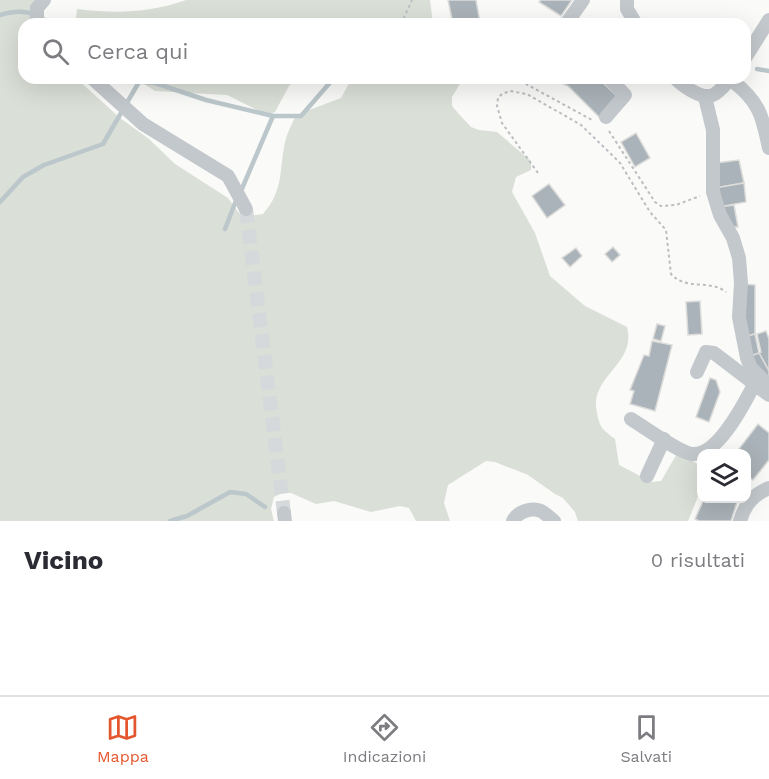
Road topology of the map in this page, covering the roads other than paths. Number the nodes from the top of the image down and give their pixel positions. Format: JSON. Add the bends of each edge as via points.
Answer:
{"nodes":[{"id":1,"x":583,"y":0,"type":"edge"},
{"id":2,"x":627,"y":0,"type":"edge"},
{"id":3,"x":570,"y":18,"type":"edge"},
{"id":4,"x":632,"y":18,"type":"edge"},
{"id":5,"x":769,"y":20,"type":"edge"},
{"id":6,"x":751,"y":48,"type":"edge"},
{"id":7,"x":99,"y":84,"type":"edge"},
{"id":8,"x":615,"y":84,"type":"edge"},
{"id":9,"x":684,"y":84,"type":"edge"},
{"id":10,"x":725,"y":84,"type":"edge"},
{"id":11,"x":737,"y":84,"type":"edge"},
{"id":12,"x":705,"y":97,"type":"junction"},
{"id":13,"x":602,"y":122,"type":"road end"},
{"id":14,"x":769,"y":148,"type":"edge"},
{"id":15,"x":246,"y":209,"type":"tunnel mouth"},
{"id":16,"x":697,"y":372,"type":"dead end"},
{"id":17,"x":755,"y":383,"type":"junction"},
{"id":18,"x":769,"y":386,"type":"edge"},
{"id":19,"x":769,"y":395,"type":"edge"},
{"id":20,"x":631,"y":419,"type":"dead end"},
{"id":21,"x":664,"y":439,"type":"junction"},
{"id":22,"x":647,"y":476,"type":"dead end"},
{"id":23,"x":768,"y":487,"type":"edge"},
{"id":24,"x":513,"y":521,"type":"edge"},
{"id":25,"x":554,"y":521,"type":"edge"},
{"id":26,"x":740,"y":521,"type":"edge"}],
"edges":[{"from":1,"to":3,"type":"street"},
{"from":2,"to":4,"type":"street"},
{"from":5,"to":6,"type":"street"},
{"from":7,"to":15,"type":"street","via":[[143,124],[228,176]]},
{"from":8,"to":13,"type":"street","via":[[625,94]]},
{"from":9,"to":12,"type":"street"},
{"from":10,"to":12,"type":"street","via":[[714,95]]},
{"from":11,"to":14,"type":"street","via":[[759,110]]},
{"from":12,"to":18,"type":"street","via":[[712,130],[713,192],[739,258],[739,317],[747,358],[751,369]]},
{"from":16,"to":17,"type":"street","via":[[704,354],[711,352]]},
{"from":17,"to":19,"type":"street"},
{"from":17,"to":21,"type":"street","via":[[735,418],[706,452],[689,454]]},
{"from":20,"to":21,"type":"street"},
{"from":21,"to":22,"type":"street"},
{"from":23,"to":26,"type":"street","via":[[746,504]]},
{"from":24,"to":25,"type":"street","via":[[528,510],[541,511]]}]}
